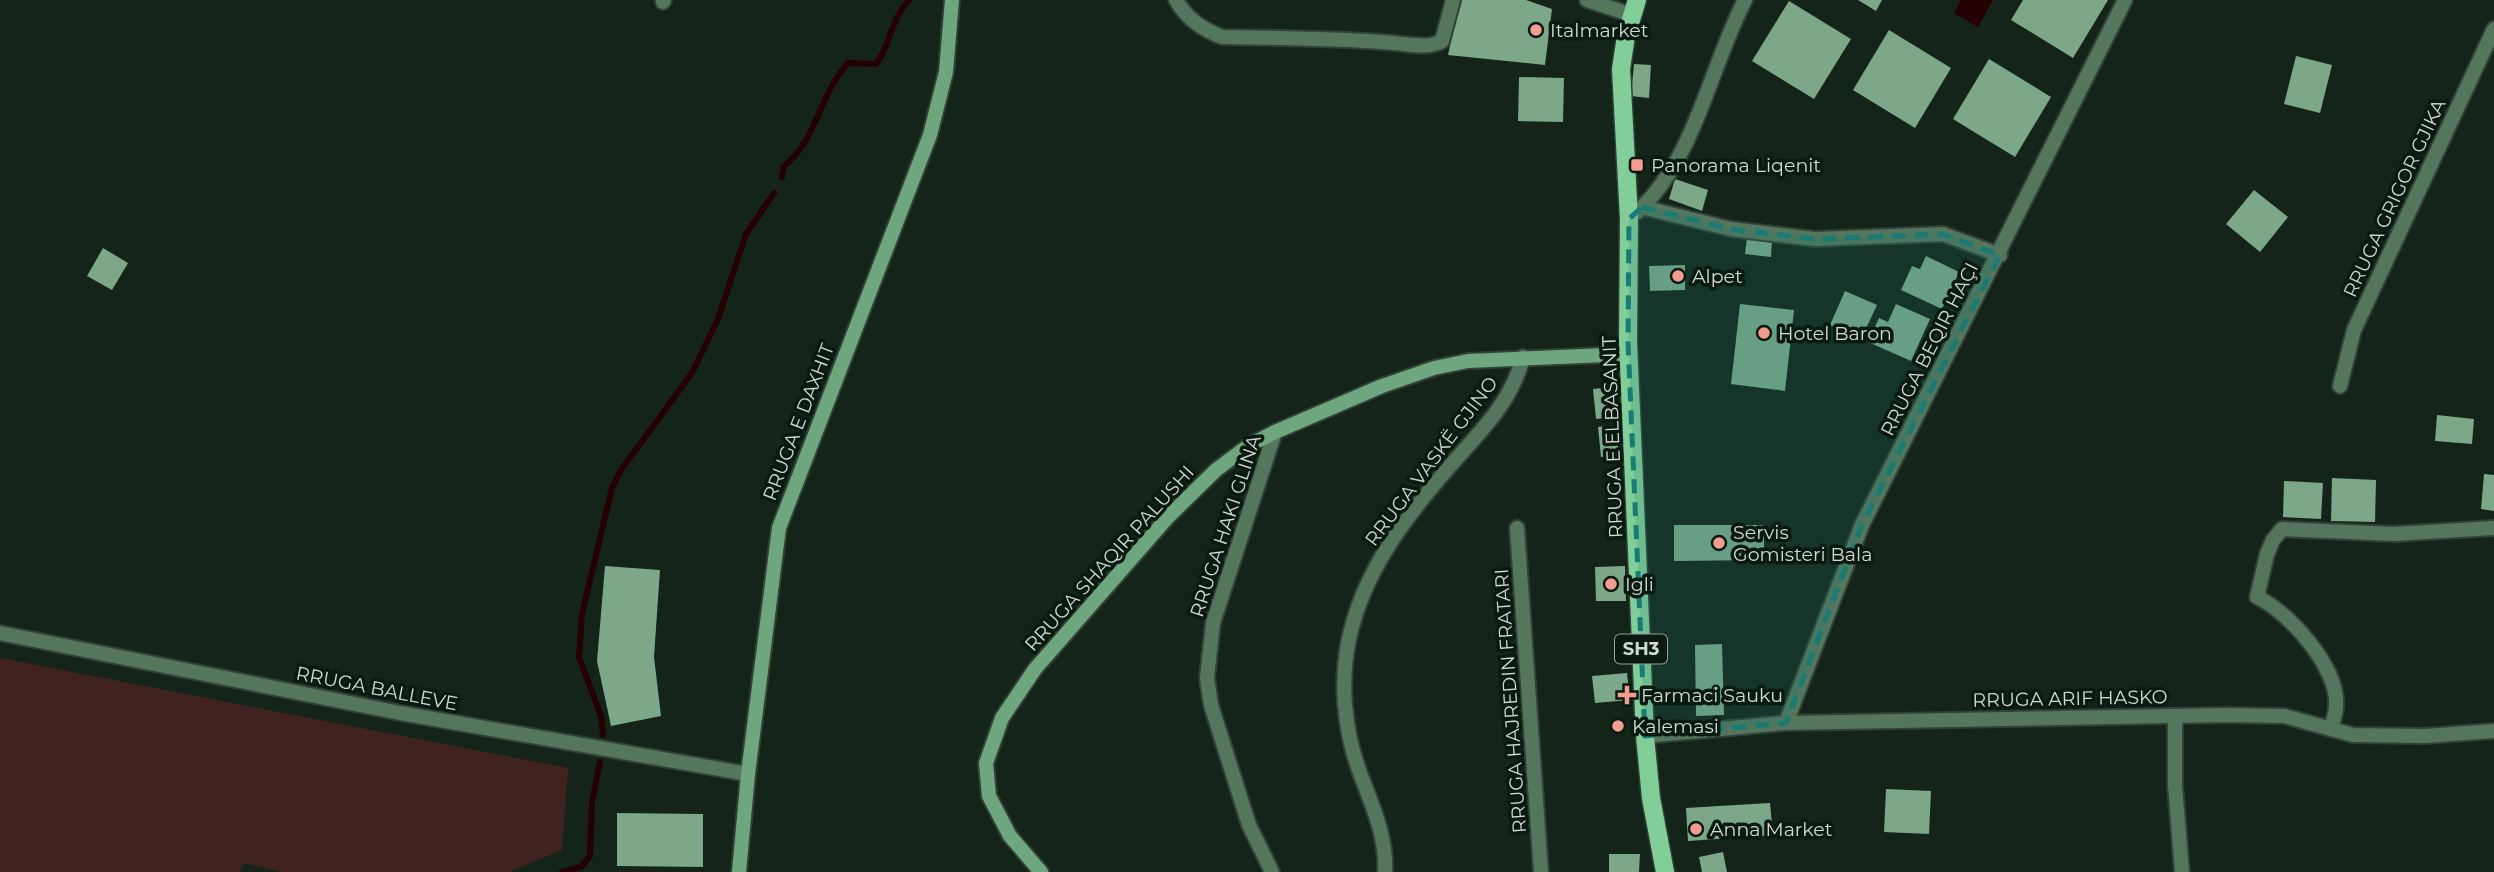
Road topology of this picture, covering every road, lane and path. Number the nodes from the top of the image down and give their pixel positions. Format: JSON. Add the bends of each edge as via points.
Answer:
{"nodes":[{"id":1,"x":952,"y":0,"type":"edge"},
{"id":2,"x":1176,"y":0,"type":"edge"},
{"id":3,"x":1453,"y":0,"type":"edge"},
{"id":4,"x":1587,"y":0,"type":"edge"},
{"id":5,"x":1745,"y":0,"type":"edge"},
{"id":6,"x":2125,"y":0,"type":"edge"},
{"id":7,"x":1634,"y":7,"type":"edge"},
{"id":8,"x":2494,"y":29,"type":"edge"},
{"id":9,"x":1635,"y":213,"type":"junction"},
{"id":10,"x":2000,"y":255,"type":"junction"},
{"id":11,"x":1629,"y":354,"type":"junction"},
{"id":12,"x":1523,"y":357,"type":"junction"},
{"id":13,"x":2340,"y":386,"type":"dead end"},
{"id":14,"x":1275,"y":432,"type":"junction"},
{"id":15,"x":1517,"y":528,"type":"dead end"},
{"id":16,"x":2494,"y":528,"type":"edge"},
{"id":17,"x":0,"y":633,"type":"edge"},
{"id":18,"x":2175,"y":716,"type":"junction"},
{"id":19,"x":1786,"y":723,"type":"junction"},
{"id":20,"x":2331,"y":727,"type":"junction"},
{"id":21,"x":2494,"y":731,"type":"edge"},
{"id":22,"x":1645,"y":736,"type":"junction"},
{"id":23,"x":748,"y":774,"type":"junction"},
{"id":24,"x":739,"y":872,"type":"edge"},
{"id":25,"x":1041,"y":872,"type":"edge"},
{"id":26,"x":1272,"y":872,"type":"edge"},
{"id":27,"x":1385,"y":872,"type":"edge"},
{"id":28,"x":1541,"y":872,"type":"edge"},
{"id":29,"x":1665,"y":872,"type":"edge"},
{"id":30,"x":2182,"y":872,"type":"edge"}],
"edges":[{"from":1,"to":23,"type":"street","name":"RRUGA E DAXHIT","via":[[946,72],[930,135],[779,527]]},
{"from":2,"to":3,"type":"street","via":[[1190,20],[1222,37],[1437,45]]},
{"from":4,"to":7,"type":"street"},
{"from":5,"to":9,"type":"street","via":[[1693,126],[1659,190]]},
{"from":6,"to":10,"type":"street","name":"RRUGA BEQIR HAÇI"},
{"from":7,"to":9,"type":"main road","name":"RRUGA E ELBASANIT","number":"SH3","via":[[1621,69]]},
{"from":8,"to":13,"type":"street","name":"RRUGA GRIGOR GJIKA","via":[[2359,319]]},
{"from":9,"to":10,"type":"street","via":[[1815,239],[1943,234]]},
{"from":9,"to":11,"type":"main road","name":"RRUGA E ELBASANIT","number":"SH3"},
{"from":10,"to":19,"type":"street","name":"RRUGA BEQIR HAÇI","via":[[1862,525]]},
{"from":11,"to":12,"type":"street","name":"RRUGA SHAQIR PALUSHI"},
{"from":11,"to":22,"type":"main road","name":"RRUGA E ELBASANIT","number":"SH3"},
{"from":12,"to":14,"type":"street","name":"RRUGA SHAQIR PALUSHI","via":[[1434,368]]},
{"from":12,"to":27,"type":"street","name":"RRUGA VASKË GJINO","via":[[1508,396],[1385,550],[1367,584],[1349,639],[1346,726],[1378,815]]},
{"from":14,"to":25,"type":"street","name":"RRUGA SHAQIR PALUSHI","via":[[1216,470],[1168,517],[1035,669],[1002,718],[986,763],[989,796],[1010,836]]},
{"from":14,"to":26,"type":"street","name":"RRUGA HAKI GLINA","via":[[1213,623],[1207,678],[1211,705],[1249,825]]},
{"from":15,"to":28,"type":"street","name":"RRUGA HAJREDIN FRATARI"},
{"from":16,"to":20,"type":"street","via":[[2394,534],[2283,529],[2273,540],[2257,597],[2305,636],[2329,676],[2337,704]]},
{"from":17,"to":23,"type":"street","name":"RRUGA BALLEVE","via":[[400,713]]},
{"from":18,"to":19,"type":"street","name":"RRUGA ARIF HASKO"},
{"from":18,"to":20,"type":"street","name":"RRUGA ARIF HASKO","via":[[2284,716]]},
{"from":18,"to":30,"type":"street"},
{"from":19,"to":22,"type":"street","name":"RRUGA ARIF HASKO"},
{"from":20,"to":21,"type":"street","name":"RRUGA ARIF HASKO","via":[[2353,735]]},
{"from":22,"to":29,"type":"main road","name":"RRUGA E ELBASANIT","number":"SH3"},
{"from":23,"to":24,"type":"street","name":"RRUGA E DAXHIT"}]}
